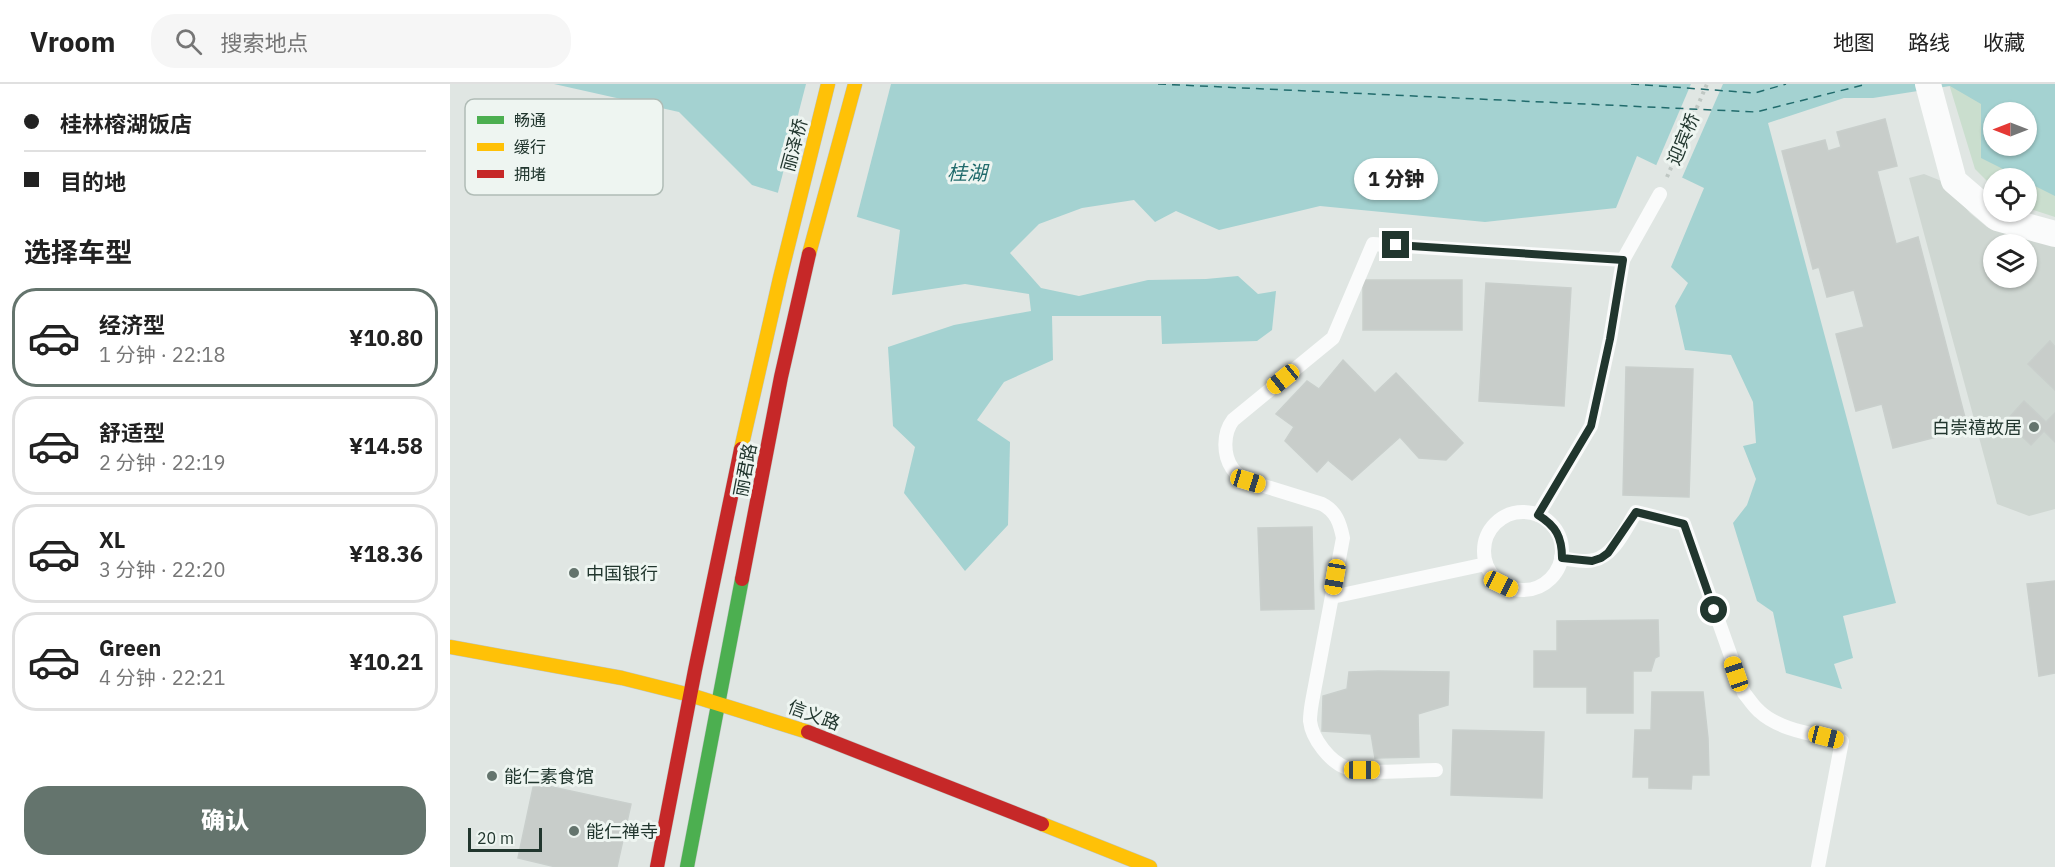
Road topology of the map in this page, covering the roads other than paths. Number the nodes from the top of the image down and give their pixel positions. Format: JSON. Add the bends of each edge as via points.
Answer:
{"nodes":[{"id":1,"x":828,"y":84,"type":"edge"},
{"id":2,"x":855,"y":84,"type":"edge"},
{"id":3,"x":1931,"y":93,"type":"edge"},
{"id":4,"x":1660,"y":194,"type":"road end"},
{"id":5,"x":794,"y":216,"type":"joint"},
{"id":6,"x":2055,"y":234,"type":"edge"},
{"id":7,"x":1623,"y":260,"type":"junction"},
{"id":8,"x":1538,"y":515,"type":"junction"},
{"id":9,"x":1562,"y":558,"type":"junction"},
{"id":10,"x":1486,"y":564,"type":"junction"},
{"id":11,"x":1332,"y":597,"type":"junction"},
{"id":12,"x":450,"y":647,"type":"edge"},
{"id":13,"x":690,"y":695,"type":"junction"},
{"id":14,"x":719,"y":704,"type":"junction"},
{"id":15,"x":1436,"y":770,"type":"dead end"},
{"id":16,"x":657,"y":867,"type":"edge"},
{"id":17,"x":687,"y":867,"type":"edge"},
{"id":18,"x":1150,"y":867,"type":"edge"},
{"id":19,"x":1818,"y":867,"type":"edge"}],
"edges":[{"from":1,"to":5,"type":"main road","name":"丽泽桥"},
{"from":2,"to":14,"type":"main road","name":"丽君路","via":[[817,221],[781,376]]},
{"from":3,"to":6,"type":"street","via":[[1954,180],[1997,218]]},
{"from":4,"to":7,"type":"lane"},
{"from":5,"to":13,"type":"main road","name":"丽君路"},
{"from":7,"to":8,"type":"lane","via":[[1591,426]]},
{"from":7,"to":11,"type":"lane","via":[[1373,244],[1333,338],[1233,420],[1226,442],[1232,469],[1248,481],[1322,504],[1335,514],[1343,538]]},
{"from":8,"to":9,"type":"lane","via":[[1557,532]]},
{"from":8,"to":10,"type":"lane","via":[[1519,513],[1501,519],[1486,539]]},
{"from":9,"to":10,"type":"lane","via":[[1549,581],[1525,590],[1501,584]]},
{"from":9,"to":19,"type":"lane","via":[[1601,558],[1636,512],[1684,524],[1744,693],[1772,721],[1842,741]]},
{"from":10,"to":11,"type":"lane"},
{"from":11,"to":15,"type":"lane","via":[[1310,722],[1318,741],[1332,759],[1346,767]]},
{"from":12,"to":13,"type":"main road","name":"信义路","via":[[622,678]]},
{"from":13,"to":14,"type":"main road","name":"信义路"},
{"from":13,"to":16,"type":"main road","name":"丽君路"},
{"from":14,"to":17,"type":"main road","name":"丽君路"},
{"from":14,"to":18,"type":"main road","name":"信义路","via":[[794,726]]}]}
